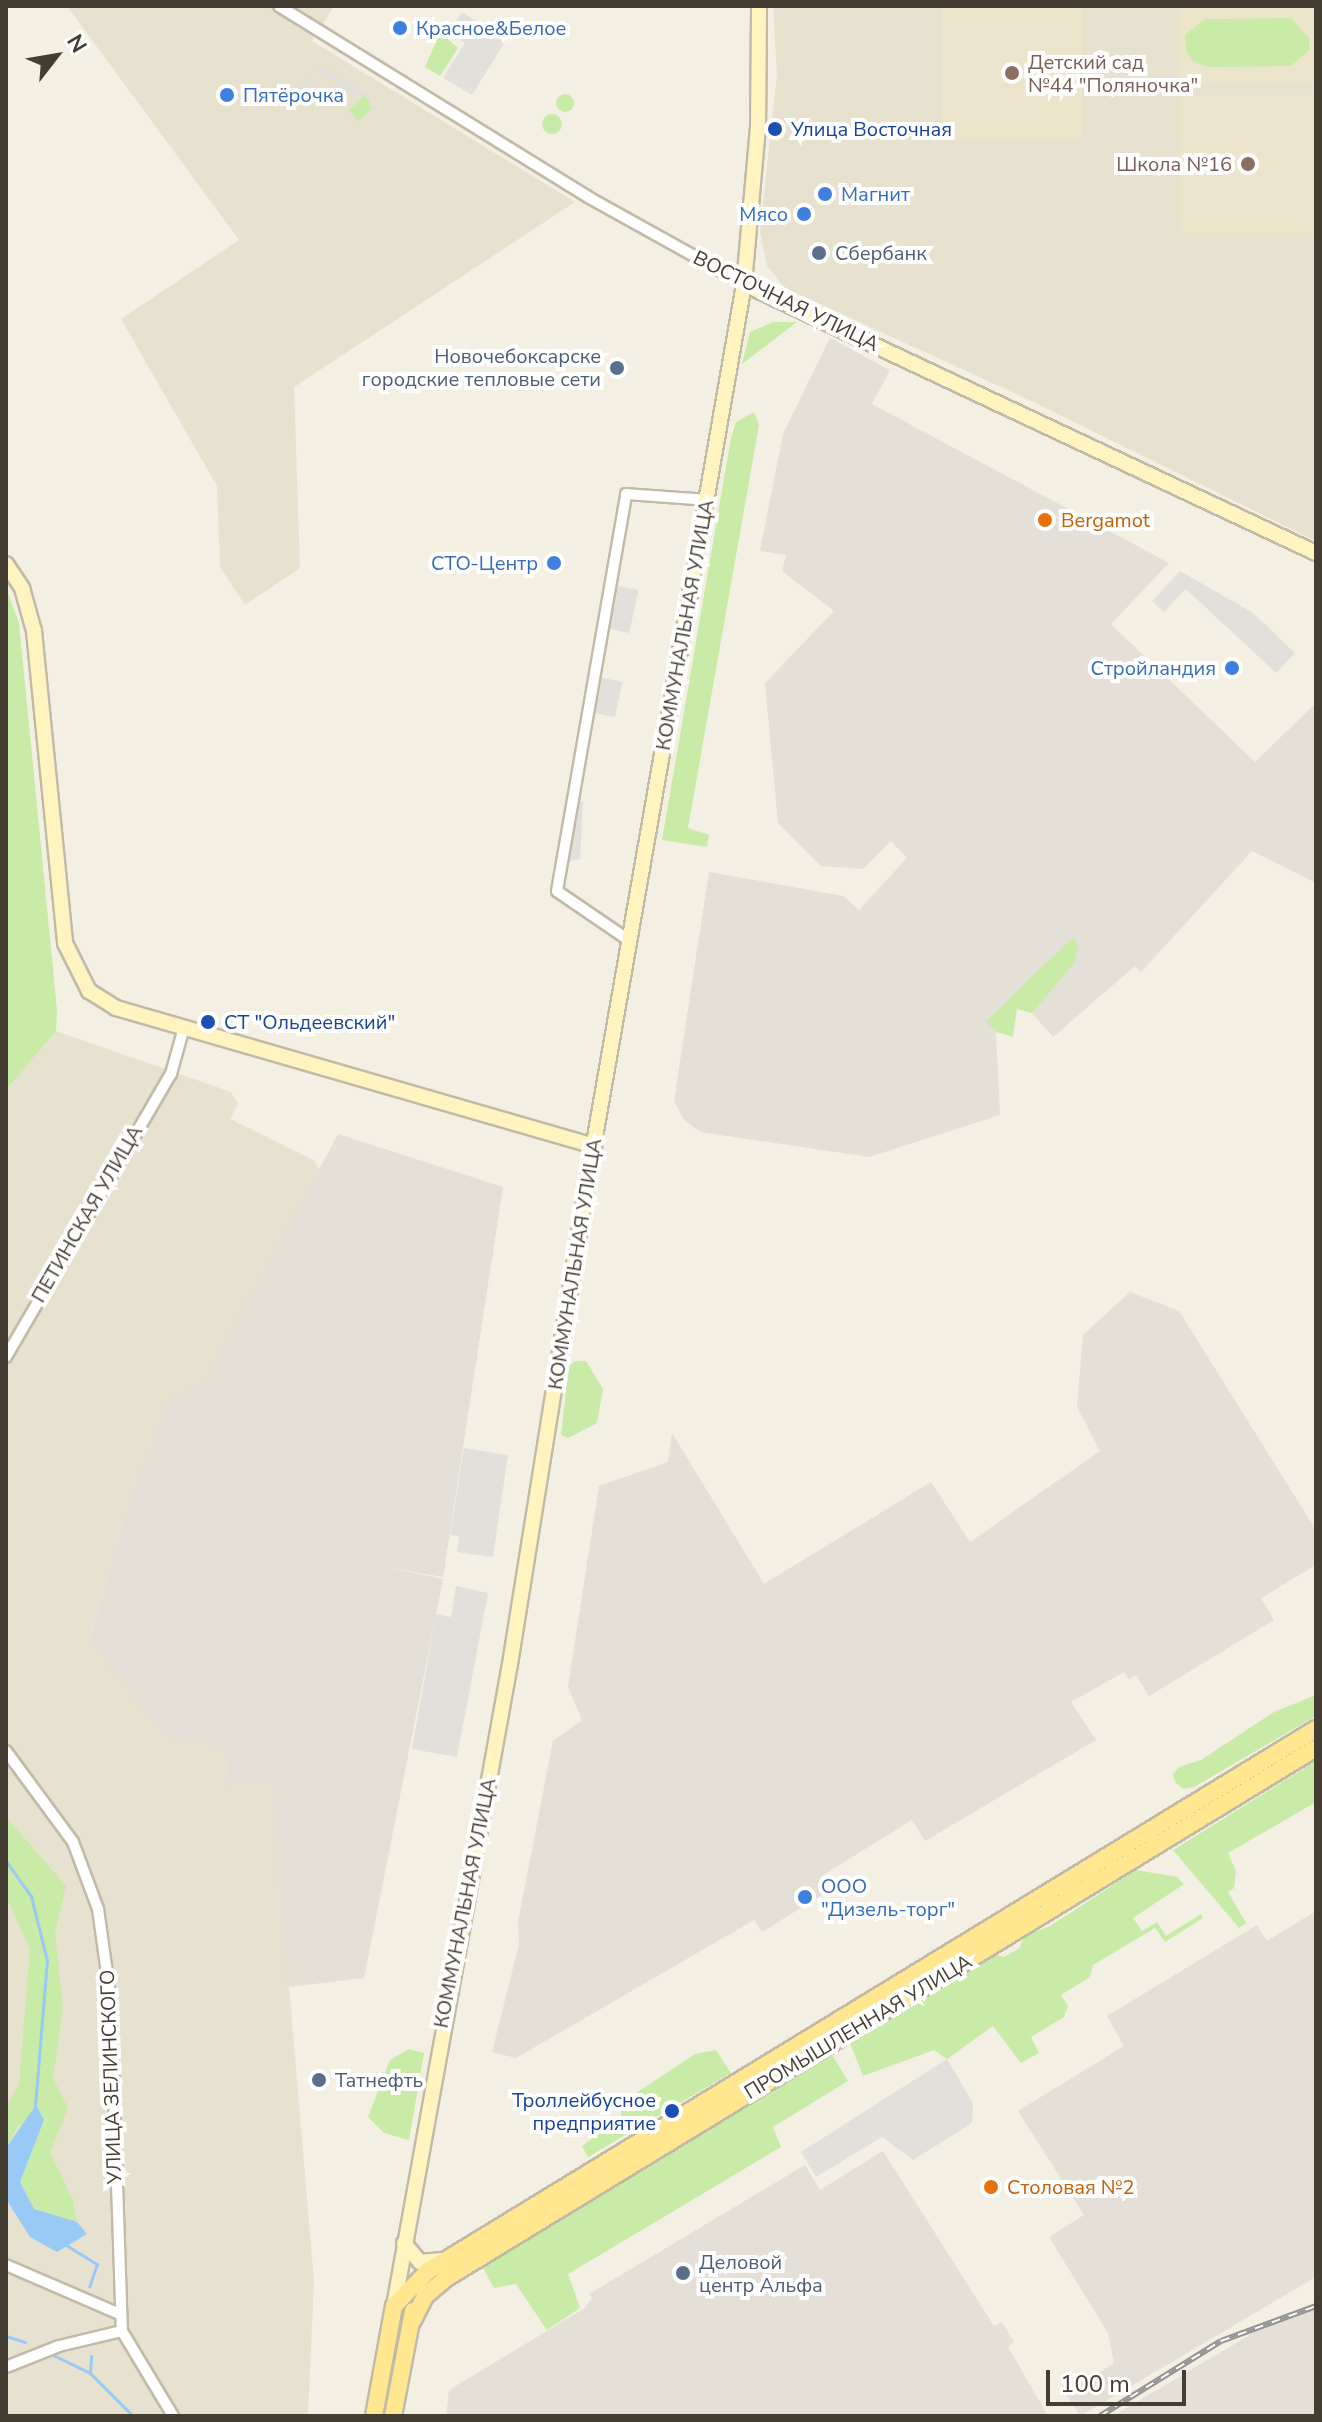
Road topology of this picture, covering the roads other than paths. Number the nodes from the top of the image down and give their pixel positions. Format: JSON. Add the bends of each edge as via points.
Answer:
{"nodes":[{"id":1,"x":279,"y":6,"type":"edge"},
{"id":2,"x":759,"y":6,"type":"edge"},
{"id":3,"x":744,"y":284,"type":"junction"},
{"id":4,"x":707,"y":500,"type":"junction"},
{"id":5,"x":1316,"y":553,"type":"edge"},
{"id":6,"x":6,"y":564,"type":"edge"},
{"id":7,"x":630,"y":941,"type":"junction"},
{"id":8,"x":184,"y":1027,"type":"junction"},
{"id":9,"x":594,"y":1146,"type":"junction"},
{"id":10,"x":6,"y":1357,"type":"edge"},
{"id":11,"x":1316,"y":1729,"type":"edge"},
{"id":12,"x":1316,"y":1748,"type":"edge"},
{"id":13,"x":6,"y":1751,"type":"edge"},
{"id":14,"x":1156,"y":1836,"type":"junction"},
{"id":15,"x":750,"y":2084,"type":"junction"},
{"id":16,"x":404,"y":2243,"type":"junction"},
{"id":17,"x":448,"y":2258,"type":"junction"},
{"id":18,"x":6,"y":2265,"type":"edge"},
{"id":19,"x":414,"y":2281,"type":"junction"},
{"id":20,"x":432,"y":2289,"type":"junction"},
{"id":21,"x":394,"y":2306,"type":"junction"},
{"id":22,"x":120,"y":2314,"type":"junction"},
{"id":23,"x":413,"y":2320,"type":"junction"},
{"id":24,"x":122,"y":2331,"type":"junction"},
{"id":25,"x":6,"y":2367,"type":"edge"},
{"id":26,"x":173,"y":2416,"type":"edge"},
{"id":27,"x":374,"y":2416,"type":"edge"},
{"id":28,"x":393,"y":2416,"type":"edge"}],
"edges":[{"from":1,"to":3,"type":"street","name":"ВОСТОЧНАЯ УЛИЦА","via":[[565,183]]},
{"from":2,"to":3,"type":"main road","name":"КОММУНАЛЬНАЯ УЛИЦА","via":[[758,128]]},
{"from":3,"to":4,"type":"main road","name":"КОММУНАЛЬНАЯ УЛИЦА"},
{"from":3,"to":5,"type":"main road","name":"ВОСТОЧНАЯ УЛИЦА"},
{"from":4,"to":7,"type":"main road","name":"КОММУНАЛЬНАЯ УЛИЦА"},
{"from":4,"to":7,"type":"street","via":[[626,494],[610,584],[557,891]]},
{"from":6,"to":8,"type":"main road","via":[[22,588],[34,631],[70,962],[98,998]]},
{"from":7,"to":9,"type":"main road","name":"КОММУНАЛЬНАЯ УЛИЦА"},
{"from":8,"to":9,"type":"main road"},
{"from":8,"to":10,"type":"street","name":"ПЕТИНСКАЯ УЛИЦА","via":[[171,1074]]},
{"from":9,"to":16,"type":"main road","name":"КОММУНАЛЬНАЯ УЛИЦА","via":[[510,1664]]},
{"from":11,"to":14,"type":"main road","name":"ПРОМЫШЛЕННАЯ УЛИЦА"},
{"from":12,"to":14,"type":"main road","name":"ПРОМЫШЛЕННАЯ УЛИЦА"},
{"from":13,"to":22,"type":"street","name":"УЛИЦА ЗЕЛИНСКОГО","via":[[73,1842],[105,1941]]},
{"from":14,"to":15,"type":"main road","name":"ПРОМЫШЛЕННАЯ УЛИЦА"},
{"from":15,"to":17,"type":"main road","name":"ПРОМЫШЛЕННАЯ УЛИЦА"},
{"from":15,"to":20,"type":"main road","name":"ПРОМЫШЛЕННАЯ УЛИЦА"},
{"from":16,"to":17,"type":"main road","via":[[420,2262]]},
{"from":16,"to":19,"type":"main road","name":"ПРОМЫШЛЕННАЯ УЛИЦА"},
{"from":16,"to":21,"type":"main road","name":"ПРОМЫШЛЕННАЯ УЛИЦА"},
{"from":17,"to":19,"type":"main road","name":"ПРОМЫШЛЕННАЯ УЛИЦА"},
{"from":18,"to":22,"type":"street"},
{"from":19,"to":20,"type":"main road"},
{"from":19,"to":21,"type":"main road","name":"ПРОМЫШЛЕННАЯ УЛИЦА"},
{"from":19,"to":23,"type":"main road","name":"ПРОМЫШЛЕННАЯ УЛИЦА"},
{"from":20,"to":23,"type":"main road","name":"ПРОМЫШЛЕННАЯ УЛИЦА"},
{"from":21,"to":27,"type":"main road","name":"ПРОМЫШЛЕННАЯ УЛИЦА"},
{"from":22,"to":24,"type":"street","name":"УЛИЦА ЗЕЛИНСКОГО"},
{"from":23,"to":28,"type":"main road","name":"ПРОМЫШЛЕННАЯ УЛИЦА"},
{"from":24,"to":25,"type":"street","via":[[85,2338]]},
{"from":24,"to":26,"type":"street","name":"УЛИЦА ЗЕЛИНСКОГО"}]}
